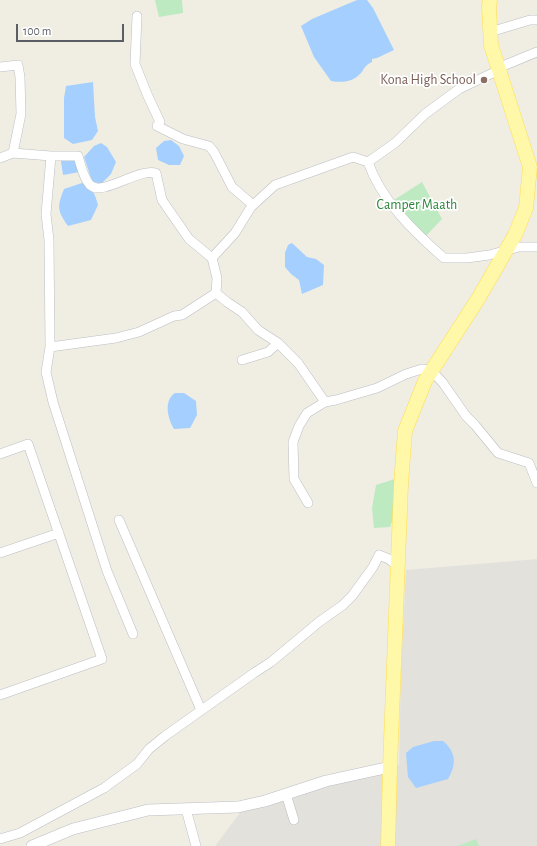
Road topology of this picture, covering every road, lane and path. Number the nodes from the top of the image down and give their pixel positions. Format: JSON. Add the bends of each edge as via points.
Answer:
{"nodes":[{"id":1,"x":490,"y":0,"type":"edge"},
{"id":2,"x":137,"y":16,"type":"dead end"},
{"id":3,"x":537,"y":20,"type":"edge"},
{"id":4,"x":490,"y":32,"type":"junction"},
{"id":5,"x":537,"y":52,"type":"edge"},
{"id":6,"x":0,"y":67,"type":"edge"},
{"id":7,"x":499,"y":69,"type":"junction"},
{"id":8,"x":13,"y":153,"type":"junction"},
{"id":9,"x":51,"y":156,"type":"junction"},
{"id":10,"x":0,"y":158,"type":"edge"},
{"id":11,"x":368,"y":162,"type":"junction"},
{"id":12,"x":534,"y":167,"type":"edge"},
{"id":13,"x":253,"y":205,"type":"junction"},
{"id":14,"x":537,"y":247,"type":"edge"},
{"id":15,"x":507,"y":250,"type":"junction"},
{"id":16,"x":212,"y":258,"type":"junction"},
{"id":17,"x":216,"y":293,"type":"junction"},
{"id":18,"x":278,"y":343,"type":"junction"},
{"id":19,"x":50,"y":347,"type":"junction"},
{"id":20,"x":242,"y":360,"type":"dead end"},
{"id":21,"x":432,"y":371,"type":"junction"},
{"id":22,"x":325,"y":402,"type":"junction"},
{"id":23,"x":0,"y":454,"type":"edge"},
{"id":24,"x":537,"y":483,"type":"edge"},
{"id":25,"x":308,"y":503,"type":"dead end"},
{"id":26,"x":119,"y":520,"type":"dead end"},
{"id":27,"x":59,"y":533,"type":"junction"},
{"id":28,"x":0,"y":553,"type":"edge"},
{"id":29,"x":398,"y":567,"type":"junction"},
{"id":30,"x":133,"y":634,"type":"dead end"},
{"id":31,"x":0,"y":695,"type":"edge"},
{"id":32,"x":201,"y":710,"type":"junction"},
{"id":33,"x":390,"y":767,"type":"junction"},
{"id":34,"x":286,"y":794,"type":"junction"},
{"id":35,"x":186,"y":809,"type":"junction"},
{"id":36,"x":294,"y":820,"type":"dead end"},
{"id":37,"x":0,"y":839,"type":"edge"},
{"id":38,"x":32,"y":846,"type":"edge"},
{"id":39,"x":196,"y":846,"type":"edge"},
{"id":40,"x":388,"y":846,"type":"edge"}],
"edges":[{"from":1,"to":4,"type":"main road"},
{"from":2,"to":13,"type":"street","via":[[135,64],[160,122],[157,126],[182,139],[209,146],[232,187]]},
{"from":3,"to":4,"type":"street"},
{"from":4,"to":7,"type":"main road","via":[[491,45]]},
{"from":5,"to":7,"type":"street"},
{"from":6,"to":8,"type":"street","via":[[18,65],[20,77],[21,114]]},
{"from":7,"to":11,"type":"street","via":[[459,89],[425,114],[395,143]]},
{"from":7,"to":12,"type":"main road"},
{"from":8,"to":9,"type":"street"},
{"from":8,"to":10,"type":"street"},
{"from":9,"to":16,"type":"street","via":[[78,156],[86,179],[90,186],[96,188],[140,174],[156,173],[162,200],[189,239]]},
{"from":9,"to":19,"type":"street","via":[[46,214],[49,240]]},
{"from":11,"to":13,"type":"street","via":[[353,157],[275,186]]},
{"from":11,"to":15,"type":"street","via":[[370,170],[389,201],[417,234],[444,258],[468,258]]},
{"from":12,"to":15,"type":"main road","via":[[526,208],[516,235]]},
{"from":13,"to":16,"type":"street","via":[[236,233]]},
{"from":14,"to":15,"type":"street"},
{"from":15,"to":21,"type":"main road"},
{"from":16,"to":17,"type":"street","via":[[217,278]]},
{"from":17,"to":18,"type":"street","via":[[242,312],[258,330]]},
{"from":17,"to":19,"type":"street","via":[[182,315],[174,316],[139,332],[116,338]]},
{"from":18,"to":20,"type":"street","via":[[268,352]]},
{"from":18,"to":22,"type":"street","via":[[298,363]]},
{"from":19,"to":30,"type":"street","via":[[46,372],[53,402],[107,571]]},
{"from":21,"to":22,"type":"street","via":[[422,369],[378,388]]},
{"from":21,"to":24,"type":"street","via":[[498,453],[529,462]]},
{"from":21,"to":29,"type":"main road","via":[[405,431]]},
{"from":22,"to":25,"type":"street","via":[[307,413],[294,442],[294,479]]},
{"from":23,"to":27,"type":"street","via":[[28,444]]},
{"from":26,"to":32,"type":"street"},
{"from":27,"to":28,"type":"street"},
{"from":27,"to":31,"type":"street","via":[[102,659]]},
{"from":29,"to":32,"type":"street","via":[[379,555],[369,573],[343,605],[271,662]]},
{"from":29,"to":33,"type":"main road"},
{"from":32,"to":37,"type":"street","via":[[149,748],[137,764],[104,788],[20,833]]},
{"from":33,"to":34,"type":"street","via":[[326,781]]},
{"from":33,"to":40,"type":"main road"},
{"from":34,"to":35,"type":"street","via":[[238,807]]},
{"from":34,"to":36,"type":"street"},
{"from":35,"to":38,"type":"street","via":[[148,810],[73,829]]},
{"from":35,"to":39,"type":"street"}]}
